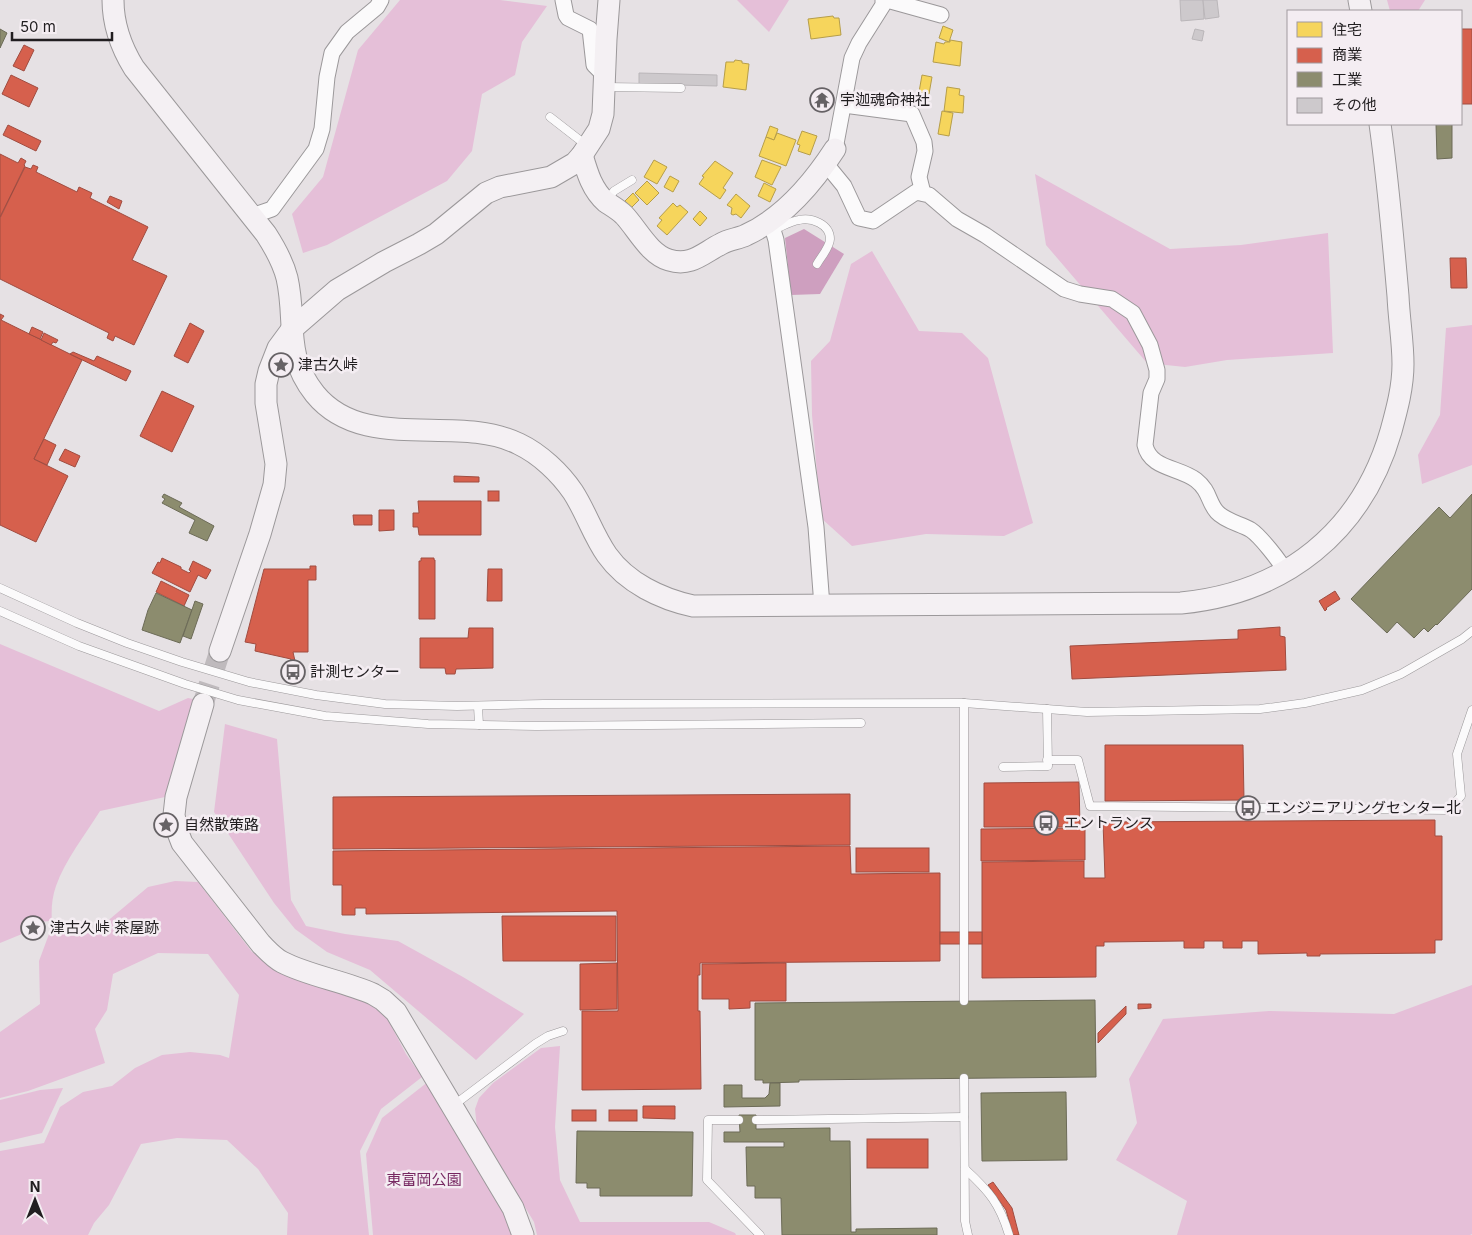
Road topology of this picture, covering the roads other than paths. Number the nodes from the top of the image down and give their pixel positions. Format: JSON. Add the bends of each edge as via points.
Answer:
{"nodes":[{"id":1,"x":113,"y":0,"type":"edge"},
{"id":2,"x":381,"y":0,"type":"edge"},
{"id":3,"x":563,"y":0,"type":"edge"},
{"id":4,"x":610,"y":0,"type":"edge"},
{"id":5,"x":883,"y":0,"type":"edge"},
{"id":6,"x":887,"y":0,"type":"edge"},
{"id":7,"x":941,"y":15,"type":"dead end"},
{"id":8,"x":604,"y":81,"type":"junction"},
{"id":9,"x":681,"y":88,"type":"dead end"},
{"id":10,"x":844,"y":105,"type":"junction"},
{"id":11,"x":550,"y":117,"type":"dead end"},
{"id":12,"x":1380,"y":125,"type":"edge"},
{"id":13,"x":585,"y":151,"type":"junction"},
{"id":14,"x":831,"y":157,"type":"junction"},
{"id":15,"x":632,"y":180,"type":"dead end"},
{"id":16,"x":923,"y":193,"type":"junction"},
{"id":17,"x":606,"y":201,"type":"junction"},
{"id":18,"x":252,"y":216,"type":"junction"},
{"id":19,"x":770,"y":226,"type":"junction"},
{"id":20,"x":817,"y":264,"type":"dead end"},
{"id":21,"x":292,"y":329,"type":"junction"},
{"id":22,"x":1285,"y":571,"type":"junction"},
{"id":23,"x":0,"y":588,"type":"edge"},
{"id":24,"x":822,"y":606,"type":"junction"},
{"id":25,"x":0,"y":611,"type":"edge"},
{"id":26,"x":1472,"y":631,"type":"edge"},
{"id":27,"x":220,"y":651,"type":"tunnel mouth"},
{"id":28,"x":964,"y":703,"type":"junction"},
{"id":29,"x":203,"y":704,"type":"tunnel mouth"},
{"id":30,"x":478,"y":706,"type":"junction"},
{"id":31,"x":1047,"y":709,"type":"junction"},
{"id":32,"x":1472,"y":710,"type":"edge"},
{"id":33,"x":861,"y":723,"type":"dead end"},
{"id":34,"x":479,"y":725,"type":"junction"},
{"id":35,"x":1047,"y":760,"type":"junction"},
{"id":36,"x":1002,"y":767,"type":"dead end"},
{"id":37,"x":964,"y":1001,"type":"dead end"},
{"id":38,"x":563,"y":1031,"type":"dead end"},
{"id":39,"x":964,"y":1078,"type":"dead end"},
{"id":40,"x":453,"y":1106,"type":"junction"},
{"id":41,"x":964,"y":1117,"type":"junction"},
{"id":42,"x":739,"y":1120,"type":"dead end"},
{"id":43,"x":756,"y":1120,"type":"dead end"},
{"id":44,"x":965,"y":1169,"type":"junction"},
{"id":45,"x":523,"y":1235,"type":"edge"},
{"id":46,"x":760,"y":1235,"type":"edge"},
{"id":47,"x":968,"y":1235,"type":"edge"},
{"id":48,"x":1009,"y":1235,"type":"edge"}],
"edges":[{"from":1,"to":18,"type":"street","via":[[118,35],[134,68]]},
{"from":2,"to":18,"type":"street","via":[[347,32],[332,53],[322,129],[316,149],[272,209]]},
{"from":3,"to":8,"type":"street","via":[[566,16],[590,29],[594,65]]},
{"from":4,"to":8,"type":"street"},
{"from":5,"to":10,"type":"street","via":[[852,58]]},
{"from":6,"to":7,"type":"street"},
{"from":8,"to":9,"type":"lane"},
{"from":8,"to":13,"type":"street","via":[[599,129]]},
{"from":10,"to":14,"type":"street"},
{"from":10,"to":16,"type":"street","via":[[912,114],[924,142],[919,177]]},
{"from":11,"to":13,"type":"lane"},
{"from":12,"to":22,"type":"street","via":[[1391,205],[1403,364],[1398,404],[1387,443],[1360,501],[1343,524],[1314,553]]},
{"from":13,"to":17,"type":"street","via":[[590,180]]},
{"from":13,"to":21,"type":"street","via":[[565,170],[552,177],[500,187],[486,193],[436,234],[337,290]]},
{"from":14,"to":16,"type":"street","via":[[859,218],[873,221],[916,192]]},
{"from":14,"to":19,"type":"street"},
{"from":15,"to":17,"type":"lane","via":[[614,191]]},
{"from":16,"to":22,"type":"street","via":[[1064,289],[1112,299],[1133,312],[1150,345],[1157,370],[1151,393],[1146,452],[1155,462],[1198,482],[1205,488],[1216,512],[1252,531]]},
{"from":17,"to":19,"type":"street","via":[[625,216],[654,251],[671,261],[692,262],[726,241]]},
{"from":18,"to":21,"type":"street","via":[[282,263],[287,279]]},
{"from":19,"to":20,"type":"lane","via":[[808,219],[820,224],[830,239]]},
{"from":19,"to":24,"type":"street","via":[[816,527]]},
{"from":21,"to":24,"type":"street","via":[[294,352],[300,369],[315,394],[337,412],[368,426],[489,434],[520,444],[537,456],[573,493],[608,557],[650,591],[693,606]]},
{"from":21,"to":27,"type":"street","via":[[273,359],[266,384],[276,464],[274,485]]},
{"from":22,"to":24,"type":"street","via":[[1250,589],[1181,603]]},
{"from":23,"to":30,"type":"lane","via":[[127,643],[249,682],[385,704]]},
{"from":25,"to":34,"type":"lane","via":[[125,664],[238,700],[352,719]]},
{"from":26,"to":31,"type":"lane","via":[[1401,674],[1362,690],[1305,703],[1260,709],[1087,712]]},
{"from":28,"to":30,"type":"lane"},
{"from":28,"to":31,"type":"lane"},
{"from":28,"to":37,"type":"lane"},
{"from":29,"to":40,"type":"street","via":[[176,797],[174,815],[182,843],[270,953],[282,962],[359,988],[383,1000],[396,1012]]},
{"from":30,"to":34,"type":"lane"},
{"from":31,"to":35,"type":"lane"},
{"from":32,"to":35,"type":"lane","via":[[1458,754],[1461,796],[1448,810],[1090,806],[1078,760]]},
{"from":33,"to":34,"type":"lane"},
{"from":35,"to":36,"type":"lane","via":[[1048,766]]},
{"from":38,"to":40,"type":"lane","via":[[535,1044]]},
{"from":39,"to":41,"type":"lane"},
{"from":40,"to":45,"type":"street","via":[[513,1208]]},
{"from":41,"to":43,"type":"lane"},
{"from":41,"to":44,"type":"lane"},
{"from":42,"to":46,"type":"lane","via":[[708,1120],[707,1180]]},
{"from":44,"to":47,"type":"lane"},
{"from":44,"to":48,"type":"lane","via":[[986,1188],[1003,1214]]}]}
